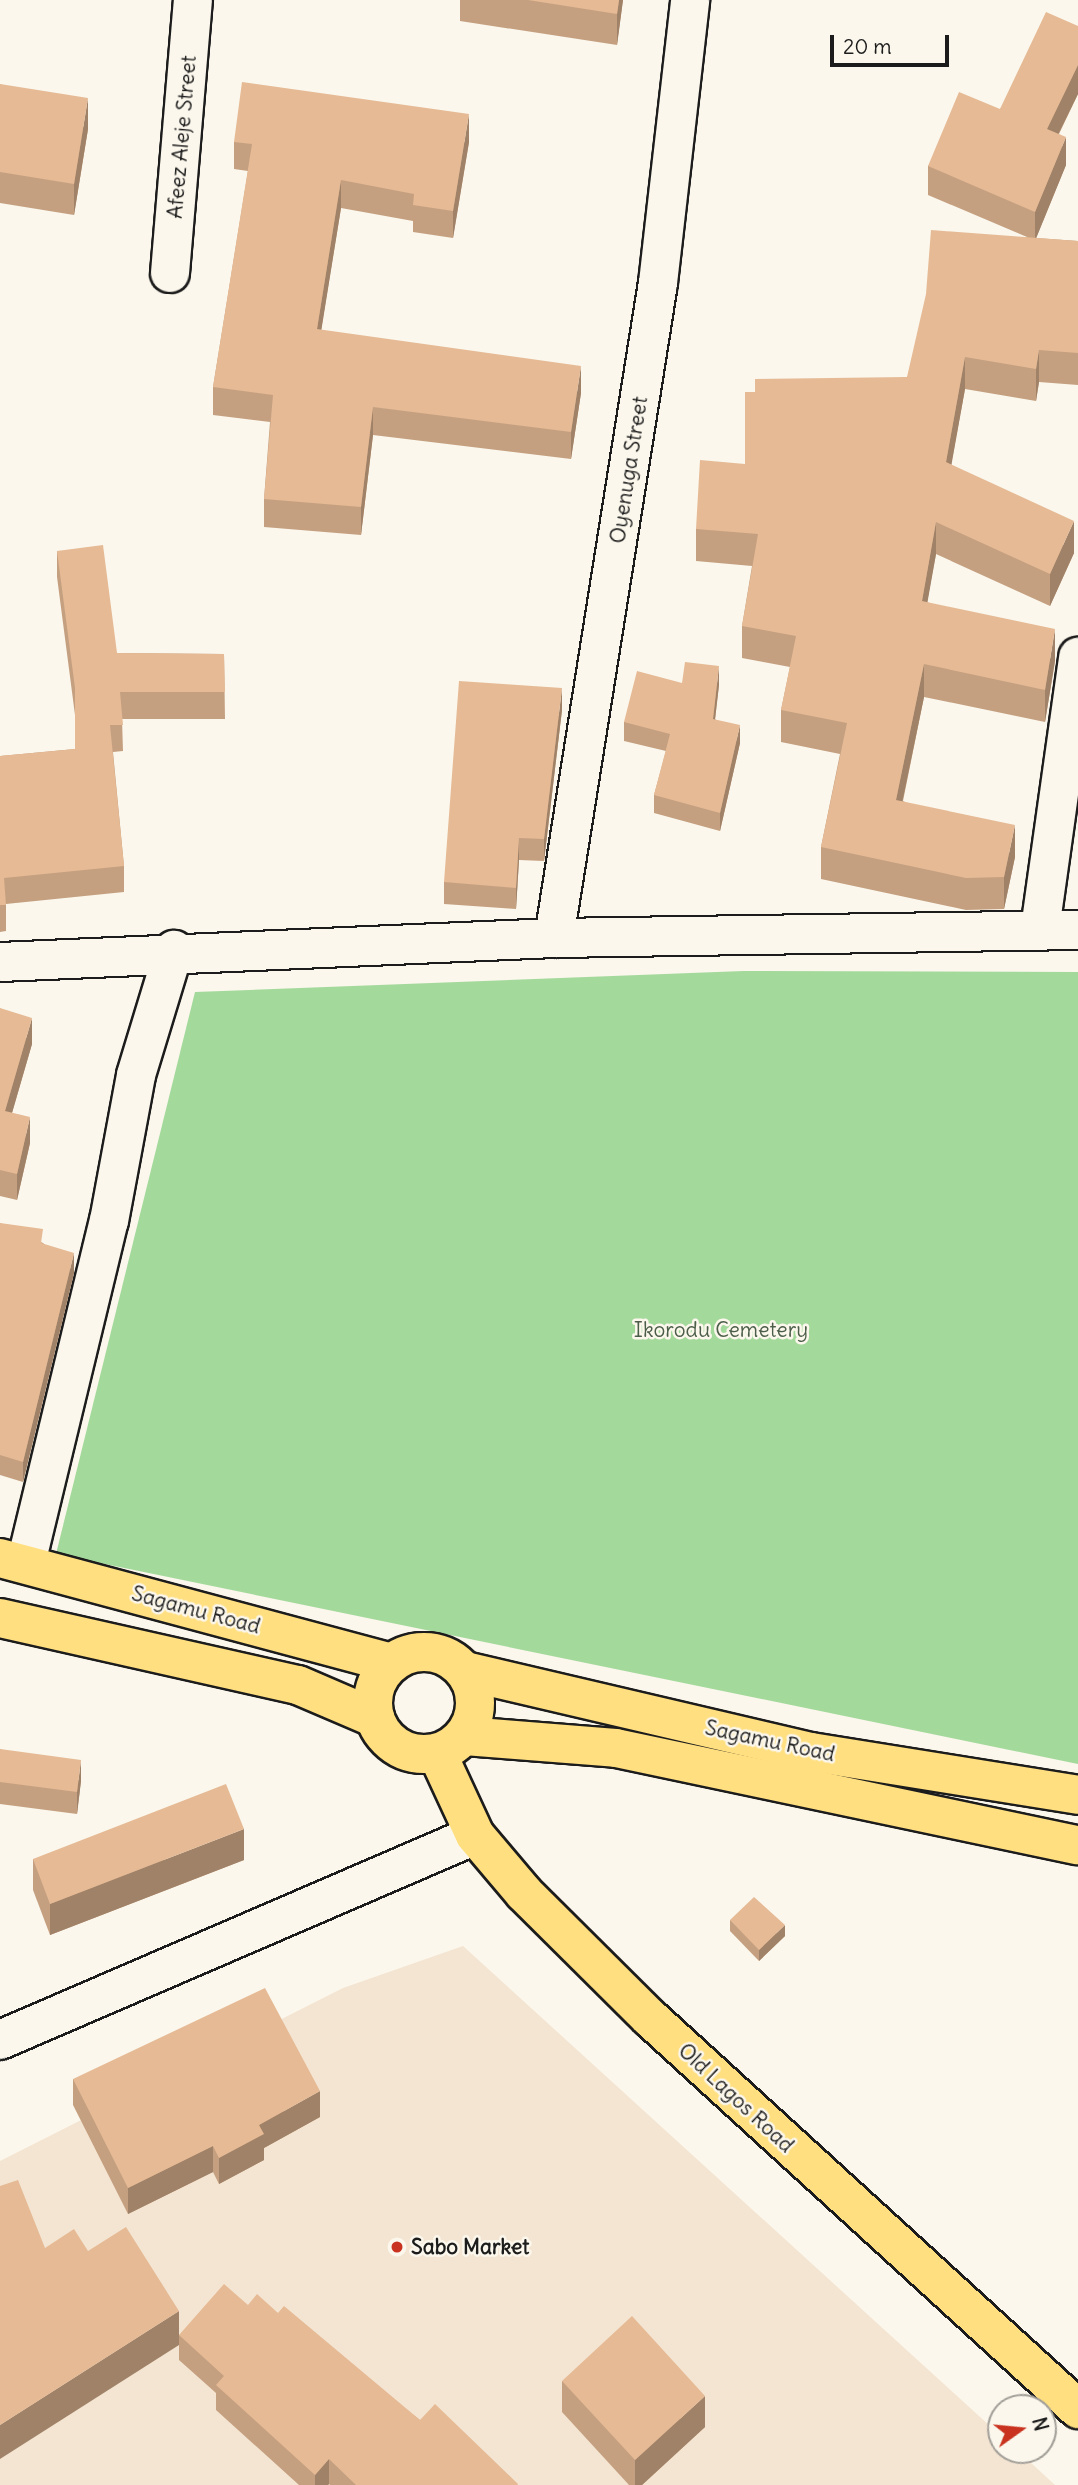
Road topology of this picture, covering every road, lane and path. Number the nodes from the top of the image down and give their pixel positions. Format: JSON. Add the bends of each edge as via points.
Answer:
{"nodes":[{"id":1,"x":193,"y":0,"type":"edge"},
{"id":2,"x":690,"y":0,"type":"edge"},
{"id":3,"x":170,"y":273,"type":"dead end"},
{"id":4,"x":1078,"y":657,"type":"edge"},
{"id":5,"x":1040,"y":929,"type":"junction"},
{"id":6,"x":1078,"y":930,"type":"edge"},
{"id":7,"x":554,"y":938,"type":"junction"},
{"id":8,"x":174,"y":950,"type":"junction"},
{"id":9,"x":0,"y":961,"type":"edge"},
{"id":10,"x":13,"y":1561,"type":"edge"},
{"id":11,"x":0,"y":1618,"type":"edge"},
{"id":12,"x":391,"y":1664,"type":"junction"},
{"id":13,"x":465,"y":1671,"type":"junction"},
{"id":14,"x":375,"y":1717,"type":"junction"},
{"id":15,"x":451,"y":1744,"type":"junction"},
{"id":16,"x":1078,"y":1794,"type":"edge"},
{"id":17,"x":475,"y":1835,"type":"junction"},
{"id":18,"x":1078,"y":1845,"type":"edge"},
{"id":19,"x":0,"y":2040,"type":"edge"},
{"id":20,"x":1078,"y":2409,"type":"edge"}],
"edges":[{"from":1,"to":3,"type":"street","name":"Afeez Aleje Street"},
{"from":2,"to":7,"type":"street","name":"Oyenuga Street","via":[[656,296]]},
{"from":4,"to":5,"type":"street"},
{"from":5,"to":6,"type":"street"},
{"from":5,"to":7,"type":"street"},
{"from":7,"to":8,"type":"street"},
{"from":8,"to":9,"type":"street"},
{"from":8,"to":10,"type":"street","via":[[136,1075],[109,1221]]},
{"from":10,"to":12,"type":"main road","name":"Sagamu Road"},
{"from":11,"to":14,"type":"main road","via":[[298,1685]]},
{"from":12,"to":13,"type":"main road","via":[[421,1651],[437,1653]]},
{"from":12,"to":14,"type":"main road","via":[[374,1692]]},
{"from":13,"to":15,"type":"main road","via":[[476,1703]]},
{"from":13,"to":16,"type":"main road","name":"Sagamu Road","via":[[811,1752]]},
{"from":14,"to":15,"type":"main road","via":[[402,1750]]},
{"from":15,"to":17,"type":"main road","name":"Old Lagos Road"},
{"from":15,"to":18,"type":"main road","name":"Sagamu Road","via":[[616,1748]]},
{"from":17,"to":19,"type":"street"},
{"from":17,"to":20,"type":"main road","name":"Old Lagos Road","via":[[650,2018]]}]}
